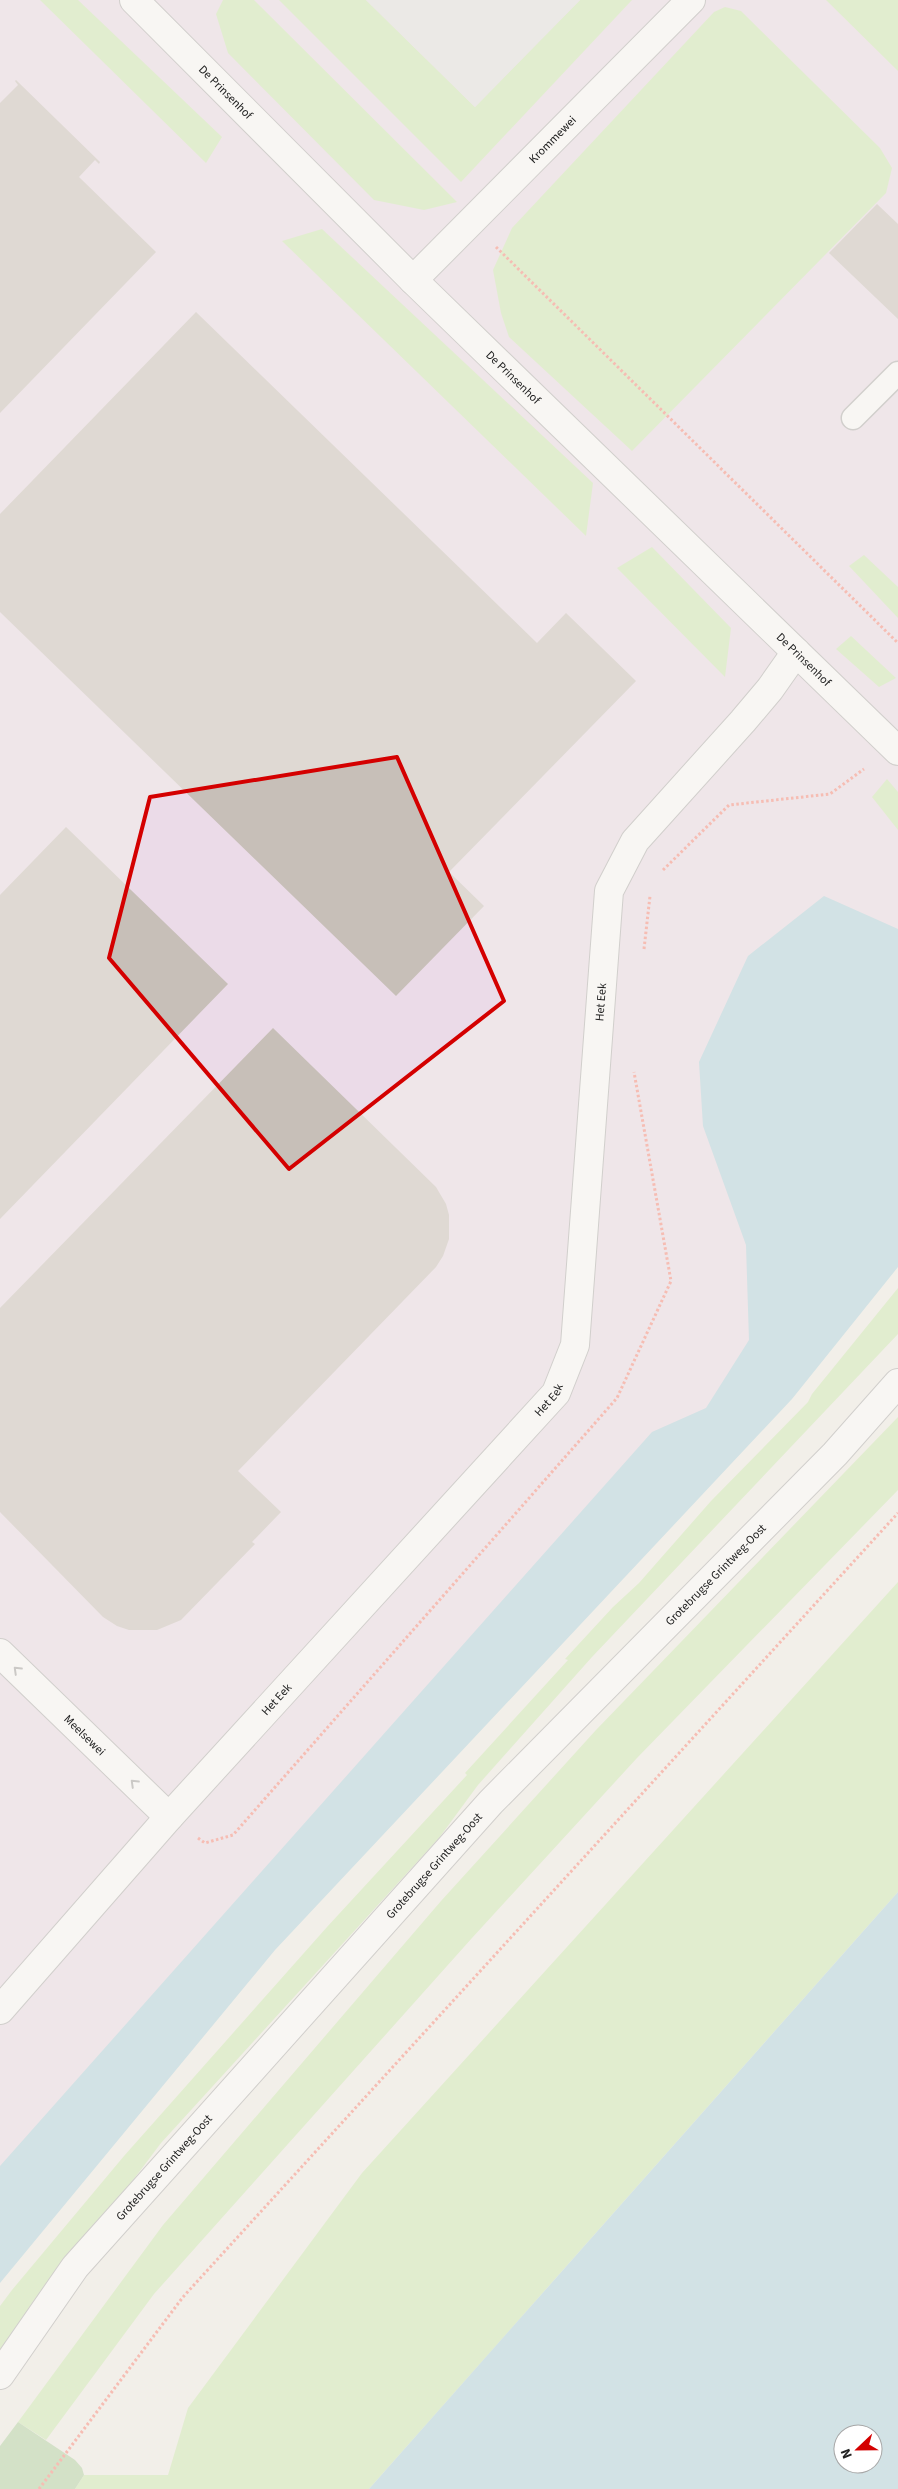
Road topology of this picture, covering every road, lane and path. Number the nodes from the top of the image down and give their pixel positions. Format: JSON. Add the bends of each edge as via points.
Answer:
{"nodes":[{"id":1,"x":134,"y":0,"type":"edge"},
{"id":2,"x":691,"y":0,"type":"edge"},
{"id":3,"x":470,"y":222,"type":"junction"},
{"id":4,"x":413,"y":280,"type":"junction"},
{"id":5,"x":898,"y":372,"type":"edge"},
{"id":6,"x":853,"y":418,"type":"dead end"},
{"id":7,"x":898,"y":643,"type":"edge"},
{"id":8,"x":796,"y":652,"type":"junction"},
{"id":9,"x":898,"y":751,"type":"edge"},
{"id":10,"x":898,"y":1383,"type":"edge"},
{"id":11,"x":898,"y":1513,"type":"edge"},
{"id":12,"x":0,"y":1653,"type":"edge"},
{"id":13,"x":169,"y":1817,"type":"junction"},
{"id":14,"x":0,"y":2010,"type":"edge"},
{"id":15,"x":0,"y":2376,"type":"edge"},
{"id":16,"x":39,"y":2489,"type":"edge"}],
"edges":[{"from":1,"to":4,"type":"street","name":"De Prinsenhof"},
{"from":2,"to":3,"type":"street","name":"Krommewei"},
{"from":3,"to":4,"type":"street","name":"Krommewei"},
{"from":3,"to":7,"type":"path"},
{"from":4,"to":8,"type":"street","name":"De Prinsenhof"},
{"from":5,"to":6,"type":"lane"},
{"from":8,"to":9,"type":"street","name":"De Prinsenhof"},
{"from":8,"to":13,"type":"street","name":"Het Eek","via":[[743,721],[635,841],[609,891],[575,1345],[556,1393]]},
{"from":10,"to":15,"type":"street","name":"Grotebrugse Grintweg-Oost","via":[[835,1454],[491,1802],[75,2267]]},
{"from":11,"to":16,"type":"path","via":[[183,2297]]},
{"from":13,"to":12,"type":"street","name":"Meelsewei","one_way":true},
{"from":13,"to":14,"type":"street","name":"Het Eek"}]}
